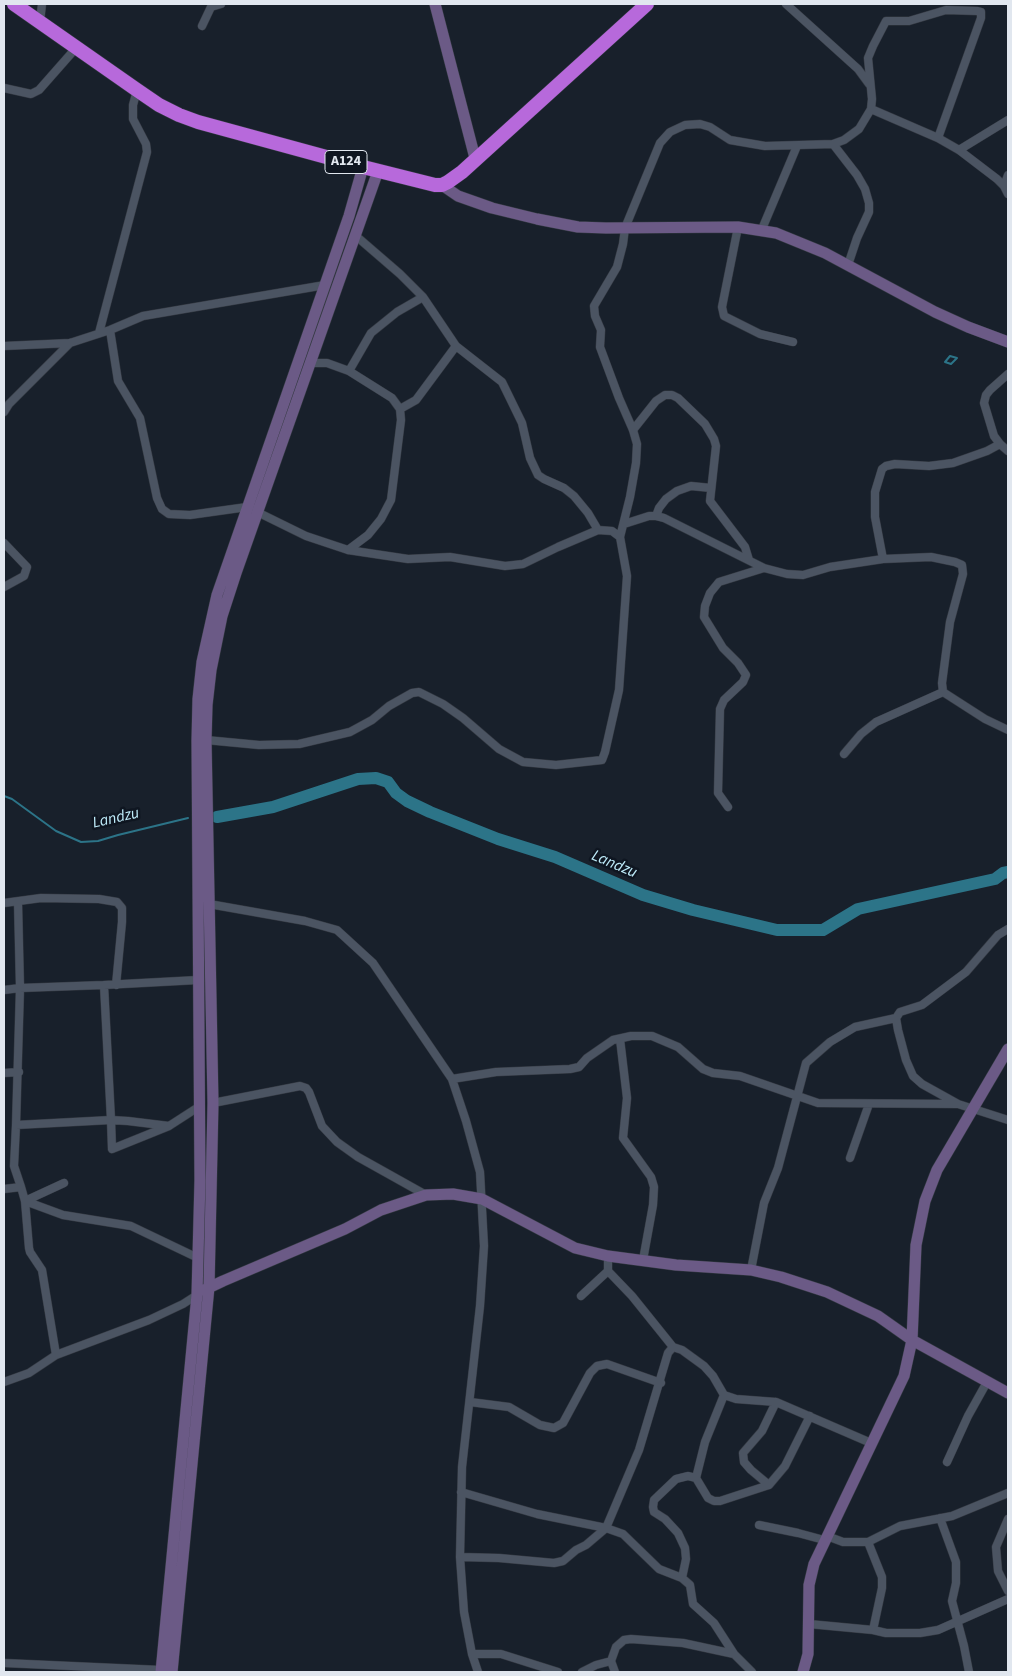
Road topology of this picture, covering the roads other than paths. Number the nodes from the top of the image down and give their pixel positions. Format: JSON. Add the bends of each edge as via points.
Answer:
{"nodes":[{"id":1,"x":14,"y":4,"type":"edge"},
{"id":2,"x":42,"y":4,"type":"edge"},
{"id":3,"x":221,"y":4,"type":"edge"},
{"id":4,"x":435,"y":4,"type":"edge"},
{"id":5,"x":647,"y":4,"type":"edge"},
{"id":6,"x":786,"y":4,"type":"edge"},
{"id":7,"x":40,"y":22,"type":"junction"},
{"id":8,"x":202,"y":26,"type":"dead end"},
{"id":9,"x":76,"y":48,"type":"junction"},
{"id":10,"x":870,"y":85,"type":"junction"},
{"id":11,"x":4,"y":88,"type":"edge"},
{"id":12,"x":137,"y":90,"type":"junction"},
{"id":13,"x":870,"y":109,"type":"junction"},
{"id":14,"x":1008,"y":120,"type":"edge"},
{"id":15,"x":997,"y":126,"type":"junction"},
{"id":16,"x":1008,"y":128,"type":"edge"},
{"id":17,"x":938,"y":138,"type":"junction"},
{"id":18,"x":833,"y":144,"type":"junction"},
{"id":19,"x":797,"y":146,"type":"junction"},
{"id":20,"x":959,"y":150,"type":"junction"},
{"id":21,"x":475,"y":158,"type":"junction"},
{"id":22,"x":363,"y":167,"type":"junction"},
{"id":23,"x":378,"y":171,"type":"junction"},
{"id":24,"x":1008,"y":175,"type":"edge"},
{"id":25,"x":442,"y":185,"type":"junction"},
{"id":26,"x":1004,"y":186,"type":"junction"},
{"id":27,"x":1008,"y":194,"type":"edge"},
{"id":28,"x":738,"y":227,"type":"junction"},
{"id":29,"x":625,"y":228,"type":"junction"},
{"id":30,"x":762,"y":230,"type":"junction"},
{"id":31,"x":356,"y":236,"type":"junction"},
{"id":32,"x":848,"y":265,"type":"junction"},
{"id":33,"x":325,"y":285,"type":"junction"},
{"id":34,"x":423,"y":297,"type":"junction"},
{"id":35,"x":110,"y":330,"type":"junction"},
{"id":36,"x":99,"y":333,"type":"junction"},
{"id":37,"x":793,"y":342,"type":"dead end"},
{"id":38,"x":1008,"y":342,"type":"edge"},
{"id":39,"x":70,"y":343,"type":"junction"},
{"id":40,"x":4,"y":346,"type":"edge"},
{"id":41,"x":456,"y":346,"type":"junction"},
{"id":42,"x":311,"y":363,"type":"junction"},
{"id":43,"x":349,"y":371,"type":"junction"},
{"id":44,"x":1008,"y":374,"type":"edge"},
{"id":45,"x":6,"y":405,"type":"edge"},
{"id":46,"x":400,"y":409,"type":"junction"},
{"id":47,"x":4,"y":412,"type":"edge"},
{"id":48,"x":633,"y":430,"type":"junction"},
{"id":49,"x":1000,"y":444,"type":"junction"},
{"id":50,"x":1008,"y":450,"type":"edge"},
{"id":51,"x":711,"y":488,"type":"junction"},
{"id":52,"x":252,"y":509,"type":"junction"},
{"id":53,"x":656,"y":516,"type":"junction"},
{"id":54,"x":624,"y":524,"type":"junction"},
{"id":55,"x":598,"y":530,"type":"junction"},
{"id":56,"x":620,"y":537,"type":"junction"},
{"id":57,"x":4,"y":543,"type":"edge"},
{"id":58,"x":348,"y":550,"type":"junction"},
{"id":59,"x":749,"y":560,"type":"junction"},
{"id":60,"x":883,"y":560,"type":"junction"},
{"id":61,"x":764,"y":568,"type":"junction"},
{"id":62,"x":4,"y":587,"type":"edge"},
{"id":63,"x":943,"y":692,"type":"junction"},
{"id":64,"x":1008,"y":730,"type":"edge"},
{"id":65,"x":206,"y":740,"type":"junction"},
{"id":66,"x":844,"y":754,"type":"dead end"},
{"id":67,"x":728,"y":807,"type":"dead end"},
{"id":68,"x":18,"y":902,"type":"junction"},
{"id":69,"x":4,"y":903,"type":"edge"},
{"id":70,"x":209,"y":904,"type":"junction"},
{"id":71,"x":1008,"y":929,"type":"edge"},
{"id":72,"x":198,"y":980,"type":"junction"},
{"id":73,"x":116,"y":984,"type":"junction"},
{"id":74,"x":104,"y":985,"type":"junction"},
{"id":75,"x":20,"y":988,"type":"junction"},
{"id":76,"x":4,"y":990,"type":"edge"},
{"id":77,"x":896,"y":1018,"type":"junction"},
{"id":78,"x":620,"y":1039,"type":"junction"},
{"id":79,"x":1008,"y":1049,"type":"edge"},
{"id":80,"x":19,"y":1072,"type":"junction"},
{"id":81,"x":4,"y":1073,"type":"edge"},
{"id":82,"x":452,"y":1079,"type":"junction"},
{"id":83,"x":797,"y":1096,"type":"junction"},
{"id":84,"x":213,"y":1103,"type":"junction"},
{"id":85,"x":870,"y":1104,"type":"junction"},
{"id":86,"x":958,"y":1104,"type":"junction"},
{"id":87,"x":200,"y":1106,"type":"junction"},
{"id":88,"x":972,"y":1109,"type":"junction"},
{"id":89,"x":111,"y":1120,"type":"junction"},
{"id":90,"x":1008,"y":1120,"type":"edge"},
{"id":91,"x":16,"y":1125,"type":"junction"},
{"id":92,"x":169,"y":1126,"type":"junction"},
{"id":93,"x":850,"y":1158,"type":"dead end"},
{"id":94,"x":64,"y":1183,"type":"dead end"},
{"id":95,"x":21,"y":1187,"type":"junction"},
{"id":96,"x":4,"y":1189,"type":"edge"},
{"id":97,"x":426,"y":1195,"type":"junction"},
{"id":98,"x":482,"y":1199,"type":"junction"},
{"id":99,"x":25,"y":1200,"type":"junction"},
{"id":100,"x":608,"y":1256,"type":"junction"},
{"id":101,"x":198,"y":1258,"type":"junction"},
{"id":102,"x":643,"y":1260,"type":"junction"},
{"id":103,"x":751,"y":1270,"type":"junction"},
{"id":104,"x":608,"y":1271,"type":"junction"},
{"id":105,"x":209,"y":1287,"type":"junction"},
{"id":106,"x":197,"y":1295,"type":"junction"},
{"id":107,"x":581,"y":1296,"type":"dead end"},
{"id":108,"x":912,"y":1340,"type":"junction"},
{"id":109,"x":673,"y":1347,"type":"junction"},
{"id":110,"x":56,"y":1356,"type":"junction"},
{"id":111,"x":4,"y":1382,"type":"edge"},
{"id":112,"x":987,"y":1382,"type":"junction"},
{"id":113,"x":660,"y":1383,"type":"junction"},
{"id":114,"x":1008,"y":1393,"type":"edge"},
{"id":115,"x":724,"y":1395,"type":"junction"},
{"id":116,"x":470,"y":1402,"type":"junction"},
{"id":117,"x":776,"y":1402,"type":"junction"},
{"id":118,"x":810,"y":1416,"type":"junction"},
{"id":119,"x":871,"y":1444,"type":"junction"},
{"id":120,"x":947,"y":1462,"type":"dead end"},
{"id":121,"x":696,"y":1478,"type":"junction"},
{"id":122,"x":769,"y":1485,"type":"junction"},
{"id":123,"x":461,"y":1492,"type":"junction"},
{"id":124,"x":1008,"y":1493,"type":"edge"},
{"id":125,"x":940,"y":1518,"type":"junction"},
{"id":126,"x":1008,"y":1519,"type":"edge"},
{"id":127,"x":759,"y":1525,"type":"dead end"},
{"id":128,"x":606,"y":1528,"type":"junction"},
{"id":129,"x":825,"y":1538,"type":"junction"},
{"id":130,"x":868,"y":1542,"type":"junction"},
{"id":131,"x":460,"y":1557,"type":"junction"},
{"id":132,"x":682,"y":1578,"type":"junction"},
{"id":133,"x":1008,"y":1591,"type":"edge"},
{"id":134,"x":1008,"y":1599,"type":"edge"},
{"id":135,"x":956,"y":1620,"type":"junction"},
{"id":136,"x":809,"y":1624,"type":"junction"},
{"id":137,"x":873,"y":1630,"type":"junction"},
{"id":138,"x":472,"y":1654,"type":"junction"},
{"id":139,"x":734,"y":1654,"type":"junction"},
{"id":140,"x":611,"y":1661,"type":"junction"},
{"id":141,"x":4,"y":1664,"type":"edge"},
{"id":142,"x":165,"y":1672,"type":"edge"},
{"id":143,"x":478,"y":1672,"type":"edge"},
{"id":144,"x":558,"y":1672,"type":"edge"},
{"id":145,"x":582,"y":1672,"type":"edge"},
{"id":146,"x":615,"y":1672,"type":"edge"},
{"id":147,"x":752,"y":1672,"type":"edge"},
{"id":148,"x":803,"y":1672,"type":"edge"},
{"id":149,"x":969,"y":1672,"type":"edge"}],
"edges":[{"from":1,"to":7,"type":"highway","number":"A124"},
{"from":2,"to":7,"type":"street"},
{"from":3,"to":8,"type":"street","via":[[211,7]]},
{"from":4,"to":21,"type":"street"},
{"from":5,"to":21,"type":"highway"},
{"from":6,"to":10,"type":"street","via":[[858,69]]},
{"from":7,"to":9,"type":"highway","number":"A124"},
{"from":9,"to":11,"type":"street","via":[[39,90],[31,94]]},
{"from":9,"to":12,"type":"highway","number":"A124"},
{"from":10,"to":13,"type":"street"},
{"from":10,"to":17,"type":"street","via":[[868,58],[888,20],[909,21],[946,10],[981,12]]},
{"from":12,"to":22,"type":"highway","number":"A124","via":[[159,105],[198,122]]},
{"from":12,"to":36,"type":"street","via":[[133,119],[147,152]]},
{"from":13,"to":17,"type":"street"},
{"from":13,"to":18,"type":"street","via":[[859,129]]},
{"from":14,"to":15,"type":"street"},
{"from":15,"to":16,"type":"street"},
{"from":15,"to":20,"type":"street"},
{"from":17,"to":20,"type":"street"},
{"from":18,"to":19,"type":"street"},
{"from":18,"to":32,"type":"street","via":[[857,174],[870,203]]},
{"from":19,"to":29,"type":"street","via":[[764,146],[730,140],[710,126],[700,124],[685,125],[670,132],[660,143]]},
{"from":19,"to":30,"type":"street"},
{"from":20,"to":26,"type":"street"},
{"from":21,"to":25,"type":"highway","via":[[462,172]]},
{"from":22,"to":23,"type":"highway","number":"A124"},
{"from":22,"to":33,"type":"street"},
{"from":23,"to":25,"type":"highway","number":"A124"},
{"from":23,"to":31,"type":"street"},
{"from":24,"to":26,"type":"street"},
{"from":25,"to":29,"type":"street","via":[[458,196],[537,219],[578,227]]},
{"from":26,"to":27,"type":"street"},
{"from":28,"to":29,"type":"street"},
{"from":28,"to":30,"type":"street"},
{"from":28,"to":37,"type":"street","via":[[722,307],[724,316],[760,334]]},
{"from":29,"to":48,"type":"street","via":[[617,267],[594,306],[601,330],[600,347]]},
{"from":30,"to":32,"type":"street","via":[[796,240]]},
{"from":31,"to":34,"type":"street"},
{"from":31,"to":42,"type":"street"},
{"from":32,"to":38,"type":"street","via":[[936,312]]},
{"from":33,"to":35,"type":"street","via":[[143,316]]},
{"from":33,"to":52,"type":"street"},
{"from":34,"to":41,"type":"street"},
{"from":34,"to":43,"type":"street","via":[[371,333]]},
{"from":35,"to":36,"type":"street"},
{"from":35,"to":52,"type":"street","via":[[118,380],[140,418],[162,509],[169,514],[190,515]]},
{"from":36,"to":39,"type":"street"},
{"from":39,"to":40,"type":"street"},
{"from":39,"to":45,"type":"street"},
{"from":41,"to":46,"type":"street","via":[[416,400]]},
{"from":41,"to":55,"type":"street","via":[[502,382],[522,423],[530,458],[538,475],[574,496]]},
{"from":42,"to":43,"type":"street","via":[[327,363]]},
{"from":42,"to":52,"type":"street"},
{"from":43,"to":46,"type":"street","via":[[392,398]]},
{"from":44,"to":49,"type":"street","via":[[990,390],[984,403],[994,436]]},
{"from":45,"to":47,"type":"street"},
{"from":46,"to":58,"type":"street","via":[[391,500],[372,530]]},
{"from":48,"to":51,"type":"street","via":[[656,401],[665,395],[678,398],[705,424],[714,439],[716,452]]},
{"from":48,"to":54,"type":"street","via":[[637,444],[636,463]]},
{"from":49,"to":50,"type":"street"},
{"from":49,"to":60,"type":"street","via":[[988,452],[945,465],[895,464],[882,469],[875,492],[874,517]]},
{"from":51,"to":53,"type":"street","via":[[691,486],[677,491],[666,499]]},
{"from":51,"to":59,"type":"street","via":[[710,501],[741,539]]},
{"from":52,"to":58,"type":"street","via":[[306,536]]},
{"from":52,"to":65,"type":"street","via":[[222,616],[211,670]]},
{"from":52,"to":72,"type":"street","via":[[217,595],[202,662],[198,699]]},
{"from":53,"to":54,"type":"street"},
{"from":53,"to":59,"type":"street"},
{"from":54,"to":56,"type":"street"},
{"from":55,"to":56,"type":"street","via":[[612,531]]},
{"from":55,"to":58,"type":"street","via":[[523,564],[506,566],[450,557],[408,559]]},
{"from":56,"to":65,"type":"street","via":[[627,576],[619,682],[602,760],[556,765],[523,762],[499,749],[443,704],[419,692],[412,692],[350,732],[299,744],[259,746]]},
{"from":57,"to":62,"type":"street","via":[[27,566],[24,576]]},
{"from":59,"to":61,"type":"street"},
{"from":60,"to":61,"type":"street","via":[[830,567],[803,575]]},
{"from":60,"to":63,"type":"street","via":[[931,557],[962,566],[963,574],[950,622]]},
{"from":61,"to":67,"type":"street","via":[[719,582],[705,606],[707,624],[746,675],[720,709],[718,793]]},
{"from":63,"to":64,"type":"street"},
{"from":63,"to":66,"type":"street","via":[[876,722]]},
{"from":65,"to":70,"type":"street"},
{"from":68,"to":69,"type":"street"},
{"from":68,"to":73,"type":"street","via":[[41,898],[117,902],[122,908],[122,922]]},
{"from":68,"to":75,"type":"street"},
{"from":70,"to":82,"type":"street","via":[[305,920],[336,930],[374,963]]},
{"from":70,"to":84,"type":"street"},
{"from":71,"to":77,"type":"street","via":[[998,935],[966,972],[922,1005],[900,1012]]},
{"from":72,"to":73,"type":"street"},
{"from":72,"to":87,"type":"street"},
{"from":73,"to":74,"type":"street"},
{"from":74,"to":75,"type":"street"},
{"from":74,"to":89,"type":"street"},
{"from":75,"to":76,"type":"street"},
{"from":75,"to":80,"type":"street"},
{"from":77,"to":83,"type":"street","via":[[856,1027],[830,1042],[806,1064]]},
{"from":77,"to":86,"type":"street","via":[[913,1076]]},
{"from":78,"to":82,"type":"street","via":[[613,1040],[579,1066],[570,1069],[496,1072]]},
{"from":78,"to":83,"type":"street","via":[[652,1036],[678,1047],[703,1069],[740,1076]]},
{"from":78,"to":102,"type":"street","via":[[628,1098],[622,1138],[651,1177],[654,1187]]},
{"from":79,"to":88,"type":"street"},
{"from":80,"to":81,"type":"street"},
{"from":80,"to":91,"type":"street"},
{"from":82,"to":98,"type":"street","via":[[480,1172]]},
{"from":83,"to":85,"type":"street","via":[[818,1103]]},
{"from":83,"to":103,"type":"street","via":[[778,1168],[764,1203]]},
{"from":84,"to":97,"type":"street","via":[[300,1086],[306,1088],[322,1126],[337,1142]]},
{"from":84,"to":105,"type":"street"},
{"from":85,"to":86,"type":"street"},
{"from":85,"to":93,"type":"street"},
{"from":86,"to":88,"type":"street"},
{"from":87,"to":92,"type":"street"},
{"from":87,"to":101,"type":"street"},
{"from":88,"to":90,"type":"street"},
{"from":88,"to":108,"type":"street","via":[[937,1170],[925,1201],[916,1245]]},
{"from":89,"to":91,"type":"street"},
{"from":89,"to":92,"type":"street"},
{"from":89,"to":92,"type":"street","via":[[112,1149]]},
{"from":91,"to":95,"type":"street","via":[[14,1166]]},
{"from":94,"to":99,"type":"street"},
{"from":95,"to":96,"type":"street"},
{"from":95,"to":99,"type":"street"},
{"from":97,"to":98,"type":"street","via":[[453,1194]]},
{"from":97,"to":105,"type":"street","via":[[381,1210],[345,1229]]},
{"from":98,"to":100,"type":"street","via":[[575,1248]]},
{"from":98,"to":116,"type":"street","via":[[484,1246]]},
{"from":99,"to":101,"type":"street","via":[[63,1215],[131,1226]]},
{"from":99,"to":110,"type":"street","via":[[29,1248],[42,1270]]},
{"from":100,"to":102,"type":"street"},
{"from":100,"to":104,"type":"street"},
{"from":101,"to":106,"type":"street"},
{"from":102,"to":103,"type":"street"},
{"from":103,"to":108,"type":"street","via":[[827,1292],[878,1316]]},
{"from":104,"to":107,"type":"street"},
{"from":104,"to":109,"type":"street"},
{"from":105,"to":106,"type":"street"},
{"from":105,"to":142,"type":"street"},
{"from":106,"to":110,"type":"street","via":[[149,1320]]},
{"from":106,"to":142,"type":"street"},
{"from":108,"to":112,"type":"street"},
{"from":108,"to":119,"type":"street","via":[[904,1376]]},
{"from":109,"to":113,"type":"street"},
{"from":109,"to":115,"type":"street","via":[[704,1366]]},
{"from":110,"to":111,"type":"street","via":[[29,1373]]},
{"from":112,"to":114,"type":"street"},
{"from":112,"to":120,"type":"street"},
{"from":113,"to":116,"type":"street","via":[[607,1364],[597,1366],[563,1423],[554,1428],[540,1425],[509,1408]]},
{"from":113,"to":128,"type":"street","via":[[639,1450]]},
{"from":115,"to":117,"type":"street"},
{"from":115,"to":121,"type":"street","via":[[705,1442]]},
{"from":116,"to":123,"type":"street"},
{"from":117,"to":118,"type":"street"},
{"from":117,"to":122,"type":"street","via":[[762,1431],[743,1453],[748,1466]]},
{"from":118,"to":119,"type":"street"},
{"from":118,"to":122,"type":"street","via":[[785,1466]]},
{"from":119,"to":129,"type":"street"},
{"from":121,"to":122,"type":"street","via":[[708,1498],[714,1501]]},
{"from":121,"to":132,"type":"street","via":[[676,1479],[654,1500],[653,1507],[654,1512],[678,1534],[685,1548]]},
{"from":123,"to":128,"type":"street","via":[[537,1514]]},
{"from":123,"to":131,"type":"street"},
{"from":124,"to":125,"type":"street"},
{"from":125,"to":130,"type":"street","via":[[900,1526]]},
{"from":125,"to":135,"type":"street","via":[[956,1562],[952,1601]]},
{"from":126,"to":133,"type":"street","via":[[996,1546],[998,1571]]},
{"from":127,"to":129,"type":"street"},
{"from":128,"to":131,"type":"street","via":[[563,1561],[554,1564]]},
{"from":128,"to":132,"type":"street","via":[[623,1534],[658,1570]]},
{"from":129,"to":130,"type":"street"},
{"from":129,"to":136,"type":"street","via":[[809,1585]]},
{"from":130,"to":137,"type":"street","via":[[882,1577]]},
{"from":131,"to":138,"type":"street","via":[[464,1612]]},
{"from":132,"to":139,"type":"street","via":[[690,1585],[693,1604],[714,1623]]},
{"from":134,"to":135,"type":"street"},
{"from":135,"to":137,"type":"street","via":[[938,1630],[920,1633]]},
{"from":135,"to":149,"type":"street"},
{"from":136,"to":137,"type":"street"},
{"from":136,"to":148,"type":"street","via":[[808,1654]]},
{"from":138,"to":143,"type":"street"},
{"from":138,"to":144,"type":"street","via":[[501,1654]]},
{"from":139,"to":140,"type":"street","via":[[683,1643],[631,1639],[616,1647]]},
{"from":139,"to":147,"type":"street"},
{"from":140,"to":145,"type":"street"},
{"from":140,"to":146,"type":"street"},
{"from":141,"to":142,"type":"street"}]}
